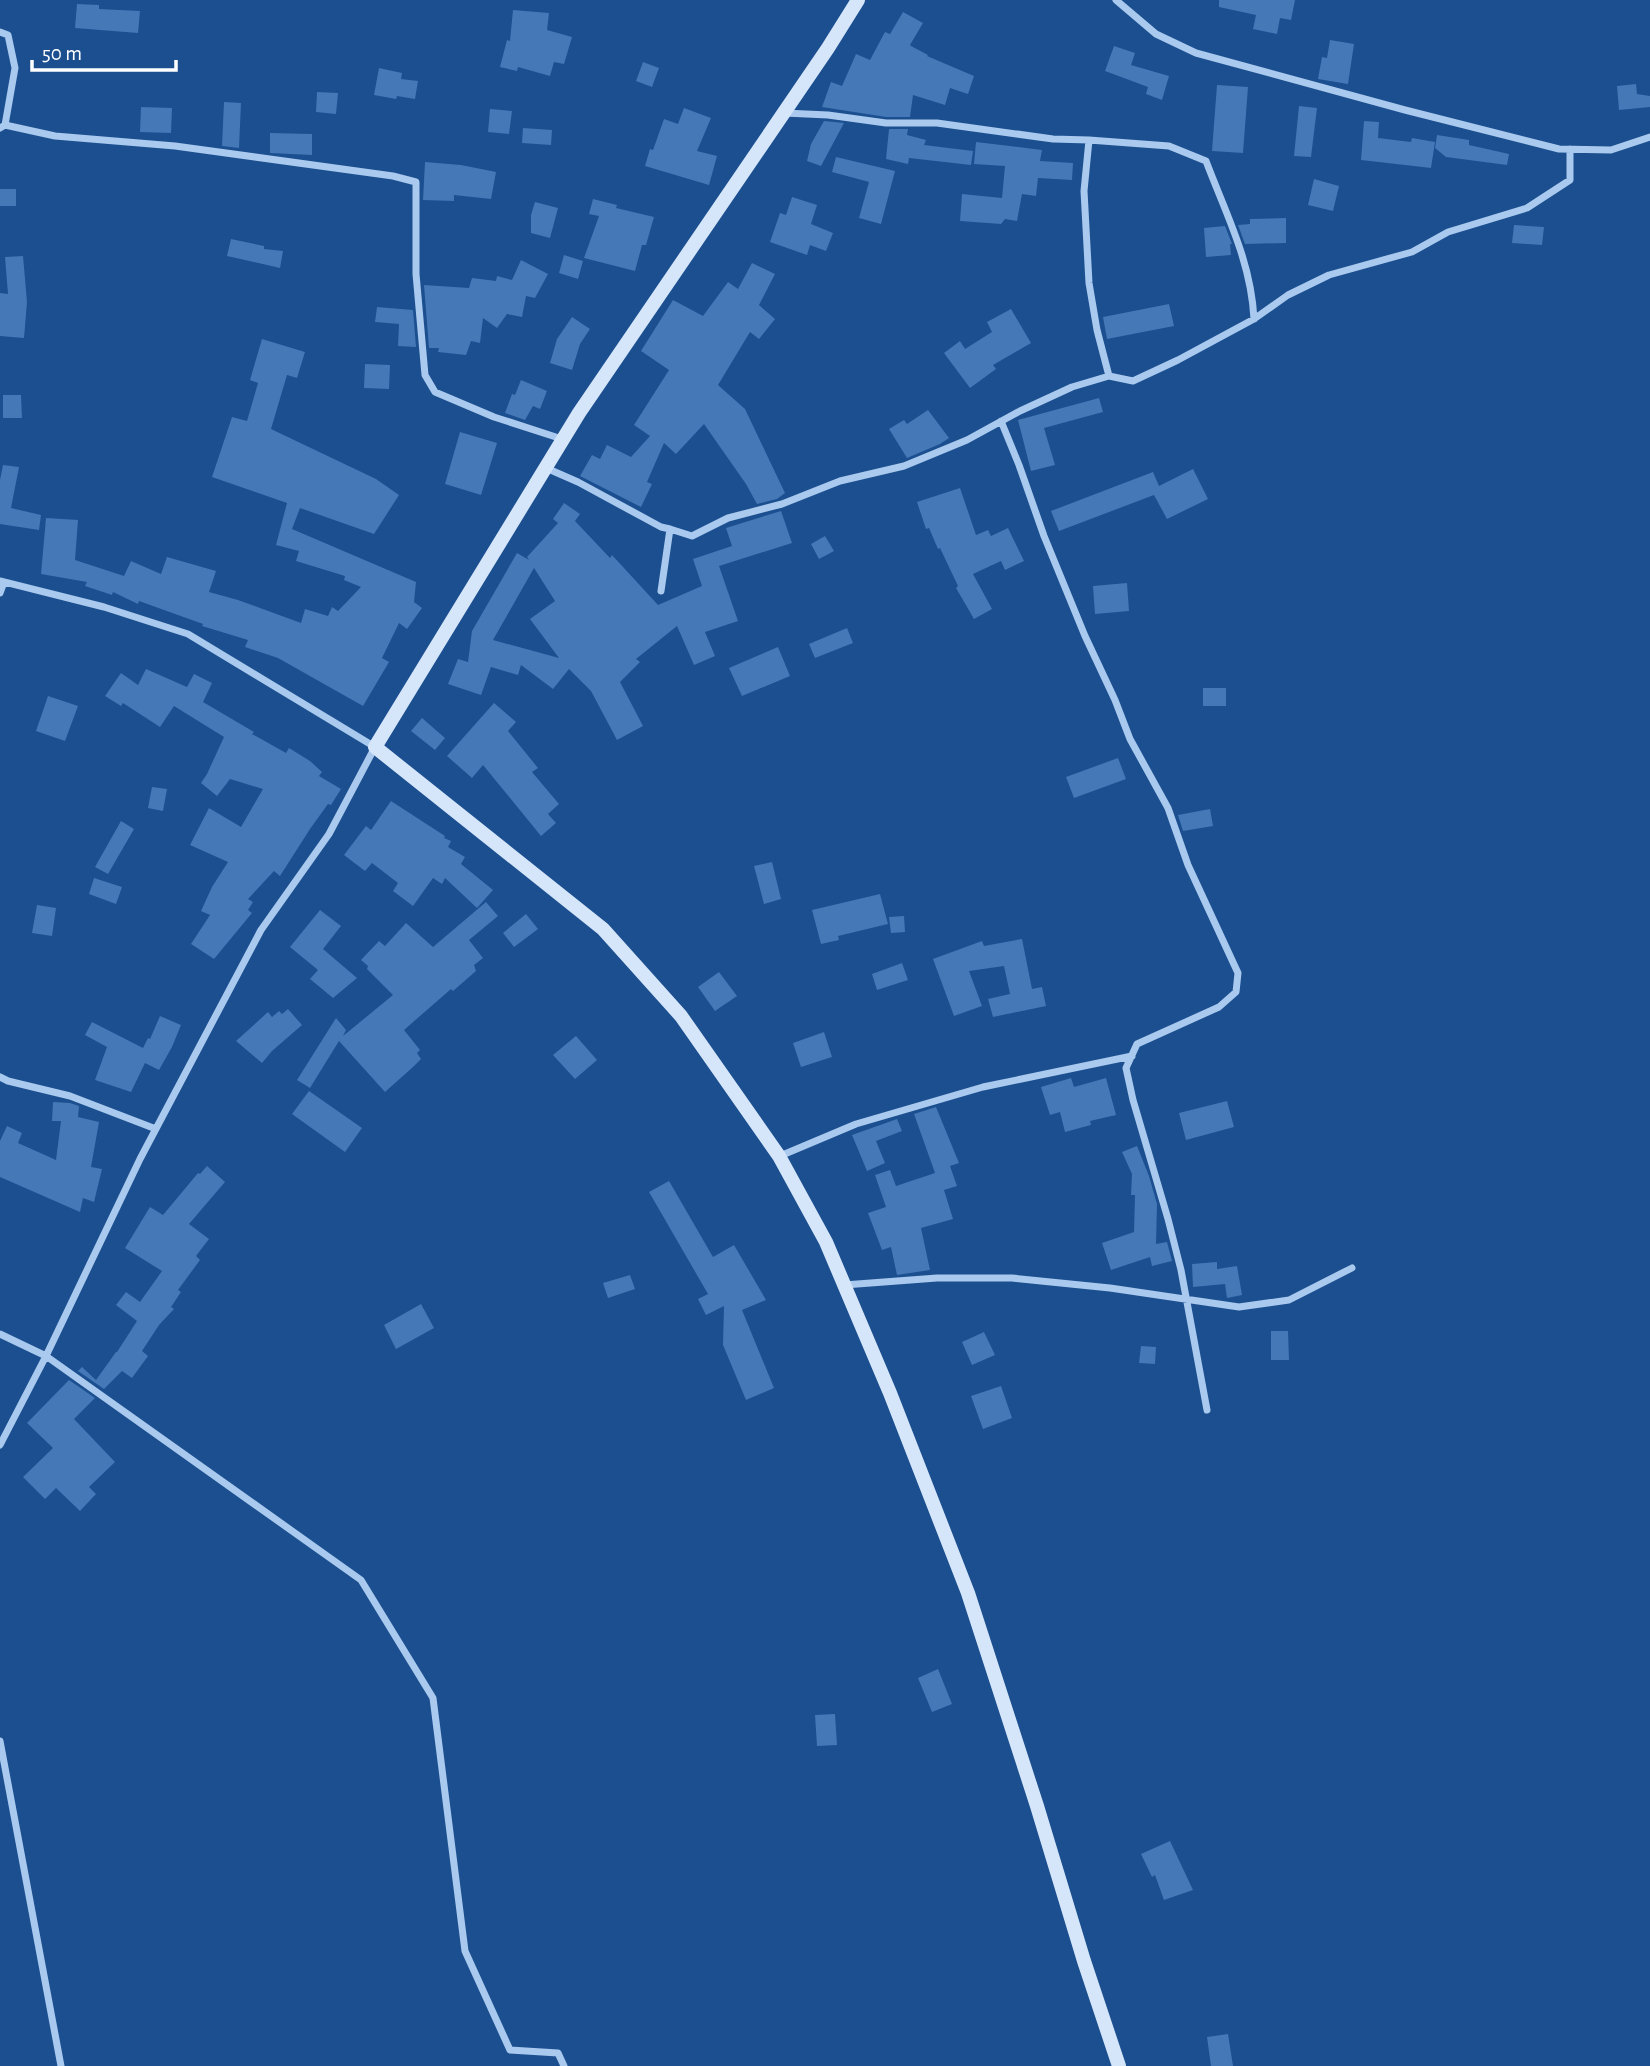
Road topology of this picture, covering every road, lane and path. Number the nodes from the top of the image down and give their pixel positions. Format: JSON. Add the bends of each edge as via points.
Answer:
{"nodes":[{"id":1,"x":858,"y":0,"type":"edge"},
{"id":2,"x":1116,"y":0,"type":"edge"},
{"id":3,"x":0,"y":33,"type":"edge"},
{"id":4,"x":784,"y":113,"type":"junction"},
{"id":5,"x":3,"y":127,"type":"edge"},
{"id":6,"x":1650,"y":137,"type":"edge"},
{"id":7,"x":1089,"y":140,"type":"junction"},
{"id":8,"x":1570,"y":149,"type":"junction"},
{"id":9,"x":1254,"y":319,"type":"junction"},
{"id":10,"x":1109,"y":376,"type":"junction"},
{"id":11,"x":1001,"y":421,"type":"junction"},
{"id":12,"x":563,"y":440,"type":"junction"},
{"id":13,"x":546,"y":468,"type":"junction"},
{"id":14,"x":670,"y":529,"type":"junction"},
{"id":15,"x":2,"y":582,"type":"edge"},
{"id":16,"x":661,"y":590,"type":"dead end"},
{"id":17,"x":0,"y":593,"type":"edge"},
{"id":18,"x":375,"y":747,"type":"junction"},
{"id":19,"x":1132,"y":1056,"type":"junction"},
{"id":20,"x":0,"y":1077,"type":"edge"},
{"id":21,"x":156,"y":1129,"type":"junction"},
{"id":22,"x":779,"y":1156,"type":"junction"},
{"id":23,"x":1352,"y":1268,"type":"dead end"},
{"id":24,"x":844,"y":1285,"type":"junction"},
{"id":25,"x":1186,"y":1298,"type":"junction"},
{"id":26,"x":0,"y":1334,"type":"edge"},
{"id":27,"x":46,"y":1356,"type":"junction"},
{"id":28,"x":1207,"y":1410,"type":"dead end"},
{"id":29,"x":0,"y":1445,"type":"edge"},
{"id":30,"x":0,"y":1741,"type":"edge"},
{"id":31,"x":61,"y":2066,"type":"edge"},
{"id":32,"x":564,"y":2066,"type":"edge"},
{"id":33,"x":1119,"y":2066,"type":"edge"}],
"edges":[{"from":1,"to":4,"type":"street"},
{"from":2,"to":8,"type":"street","via":[[1156,34],[1196,53]]},
{"from":3,"to":5,"type":"street","via":[[8,35],[15,68]]},
{"from":4,"to":7,"type":"street"},
{"from":4,"to":12,"type":"street"},
{"from":5,"to":12,"type":"street","via":[[188,148],[416,182],[415,274],[425,375],[435,392]]},
{"from":6,"to":8,"type":"street","via":[[1611,150]]},
{"from":7,"to":9,"type":"street","via":[[1169,146],[1206,161],[1247,270]]},
{"from":7,"to":10,"type":"street","via":[[1084,191],[1089,283]]},
{"from":8,"to":9,"type":"street","via":[[1570,180],[1527,208],[1448,232],[1412,252],[1328,275]]},
{"from":9,"to":10,"type":"street","via":[[1133,381]]},
{"from":10,"to":11,"type":"street","via":[[1072,387]]},
{"from":11,"to":14,"type":"street","via":[[904,466],[840,481],[782,504],[728,518],[692,536]]},
{"from":11,"to":19,"type":"street","via":[[1085,636],[1130,739],[1168,808],[1188,865],[1238,973],[1236,992],[1219,1007],[1137,1044]]},
{"from":12,"to":13,"type":"street"},
{"from":13,"to":14,"type":"street"},
{"from":13,"to":18,"type":"street"},
{"from":14,"to":16,"type":"street"},
{"from":15,"to":17,"type":"street"},
{"from":15,"to":18,"type":"street","via":[[188,634]]},
{"from":18,"to":21,"type":"street","via":[[329,834],[261,930]]},
{"from":18,"to":22,"type":"street","via":[[603,929],[681,1016]]},
{"from":19,"to":22,"type":"street","via":[[982,1087],[856,1124]]},
{"from":19,"to":25,"type":"street","via":[[1126,1068],[1133,1100]]},
{"from":20,"to":21,"type":"street","via":[[70,1096]]},
{"from":21,"to":27,"type":"street"},
{"from":22,"to":24,"type":"street","via":[[826,1241]]},
{"from":23,"to":25,"type":"street","via":[[1289,1300],[1239,1307]]},
{"from":24,"to":25,"type":"street","via":[[1012,1278]]},
{"from":24,"to":33,"type":"street","via":[[968,1593]]},
{"from":25,"to":28,"type":"street"},
{"from":26,"to":27,"type":"street"},
{"from":27,"to":29,"type":"street"},
{"from":27,"to":32,"type":"street","via":[[361,1580],[433,1698],[465,1951],[510,2050],[558,2053]]},
{"from":30,"to":31,"type":"street"}]}
